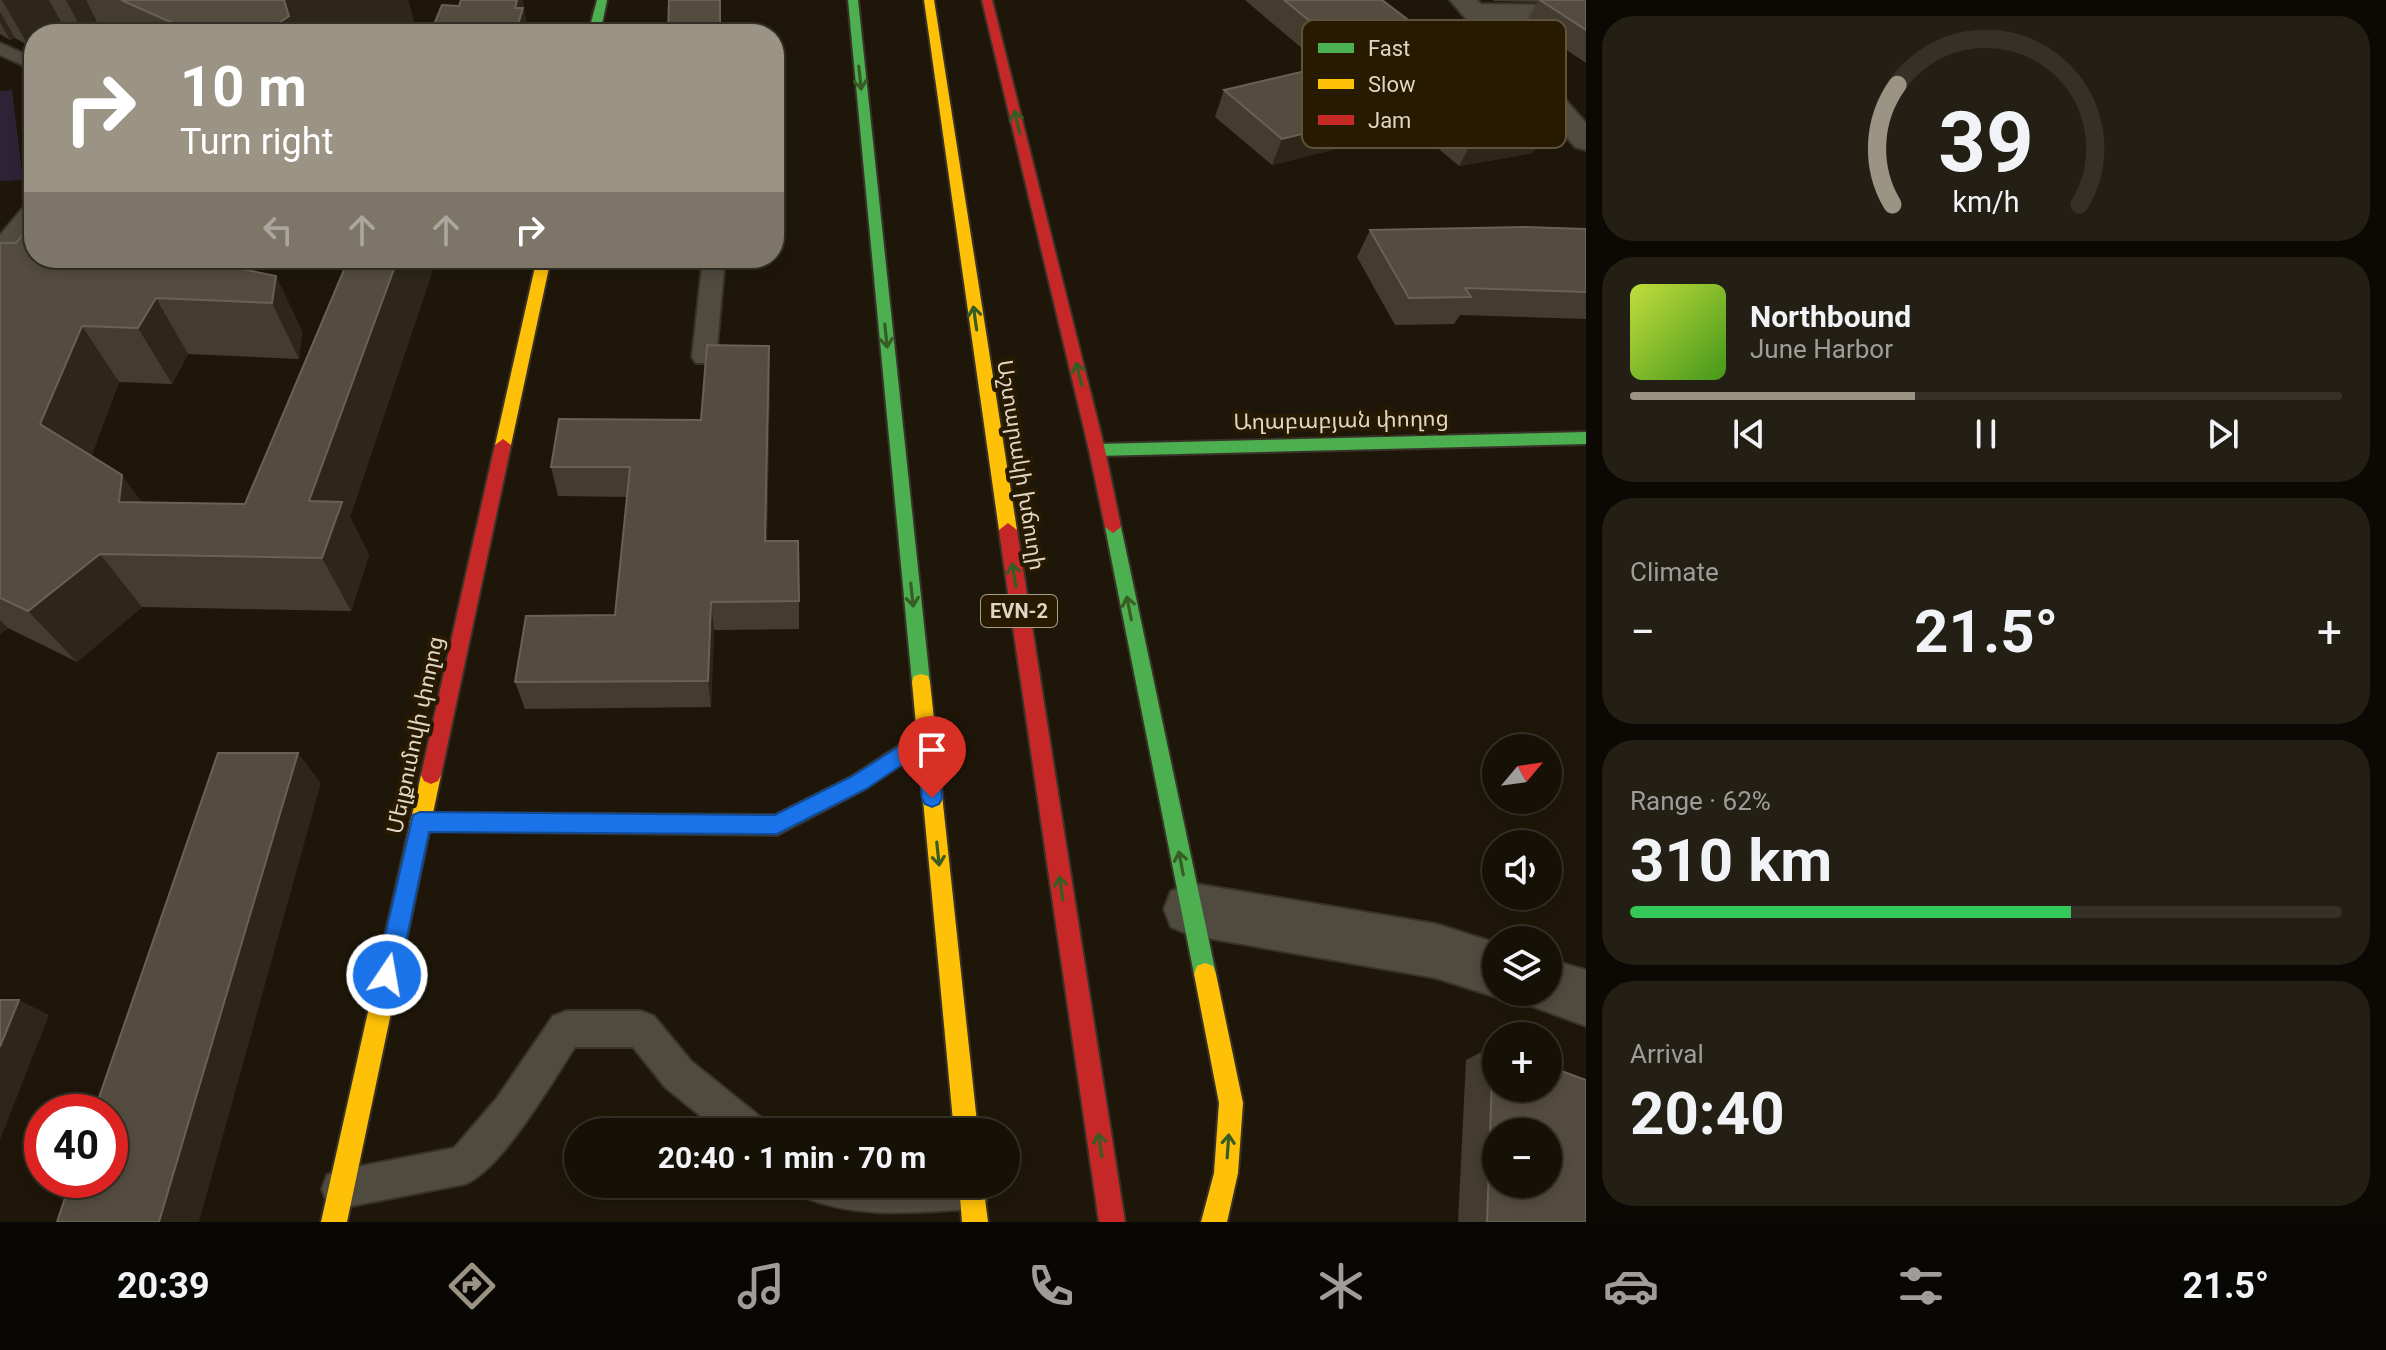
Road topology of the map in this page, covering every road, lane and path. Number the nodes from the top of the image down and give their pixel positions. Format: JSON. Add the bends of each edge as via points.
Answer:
{"nodes":[{"id":1,"x":602,"y":0,"type":"edge"},
{"id":2,"x":853,"y":0,"type":"edge"},
{"id":3,"x":929,"y":0,"type":"edge"},
{"id":4,"x":987,"y":0,"type":"edge"},
{"id":5,"x":1470,"y":6,"type":"edge"},
{"id":6,"x":1586,"y":13,"type":"edge"},
{"id":7,"x":596,"y":24,"type":"edge"},
{"id":8,"x":0,"y":48,"type":"edge"},
{"id":9,"x":24,"y":60,"type":"edge"},
{"id":10,"x":1566,"y":118,"type":"edge"},
{"id":11,"x":1586,"y":141,"type":"edge"},
{"id":12,"x":24,"y":219,"type":"edge"},
{"id":13,"x":0,"y":249,"type":"edge"},
{"id":14,"x":542,"y":268,"type":"edge"},
{"id":15,"x":713,"y":268,"type":"edge"},
{"id":16,"x":704,"y":357,"type":"edge"},
{"id":17,"x":1586,"y":438,"type":"edge"},
{"id":18,"x":1097,"y":450,"type":"junction"},
{"id":19,"x":926,"y":737,"type":"junction"},
{"id":20,"x":420,"y":822,"type":"junction"},
{"id":21,"x":1190,"y":909,"type":"junction"},
{"id":22,"x":1482,"y":966,"type":"edge"},
{"id":23,"x":1562,"y":990,"type":"edge"},
{"id":24,"x":1586,"y":998,"type":"edge"},
{"id":25,"x":733,"y":1118,"type":"edge"},
{"id":26,"x":965,"y":1118,"type":"edge"},
{"id":27,"x":952,"y":1198,"type":"edge"},
{"id":28,"x":972,"y":1199,"type":"edge"},
{"id":29,"x":338,"y":1206,"type":"edge"},
{"id":30,"x":1112,"y":1222,"type":"edge"},
{"id":31,"x":1214,"y":1222,"type":"edge"}],
"edges":[{"from":1,"to":7,"type":"street"},
{"from":2,"to":19,"type":"street","one_way":true},
{"from":30,"to":3,"type":"street","name":"Աշտարակի խճուղի","number":"EVN-2","one_way":true},
{"from":18,"to":4,"type":"street","one_way":true},
{"from":5,"to":6,"type":"street"},
{"from":8,"to":9,"type":"lane"},
{"from":10,"to":11,"type":"street"},
{"from":12,"to":13,"type":"lane"},
{"from":14,"to":20,"type":"street","name":"Մելքումովի փողոց"},
{"from":15,"to":16,"type":"lane"},
{"from":17,"to":18,"type":"street","name":"Աղաբաբյան փողոց"},
{"from":21,"to":18,"type":"street","one_way":true},
{"from":19,"to":20,"type":"street","via":[[858,783],[777,825]]},
{"from":19,"to":26,"type":"street","one_way":true},
{"from":20,"to":29,"type":"street","name":"Մելքումովի փողոց"},
{"from":21,"to":22,"type":"street","via":[[1436,951]]},
{"from":31,"to":21,"type":"street","one_way":true,"via":[[1226,1173],[1231,1103]]},
{"from":23,"to":24,"type":"street"},
{"from":25,"to":29,"type":"lane","via":[[678,1074],[641,1029],[566,1029],[465,1165]]},
{"from":27,"to":28,"type":"lane"}]}
